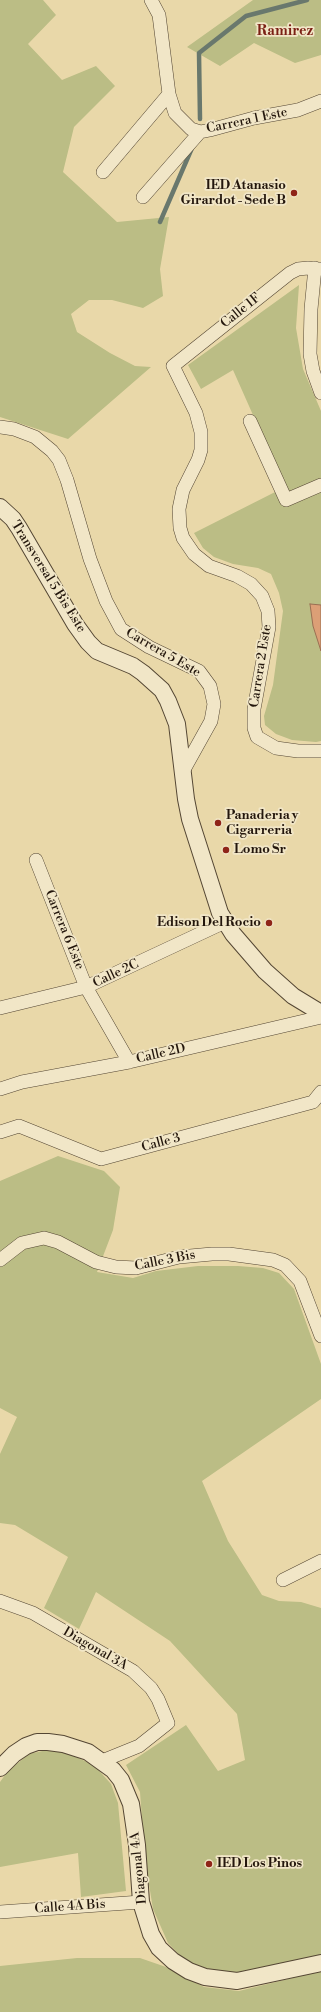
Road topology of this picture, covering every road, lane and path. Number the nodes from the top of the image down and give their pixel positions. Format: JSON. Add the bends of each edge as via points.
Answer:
{"nodes":[{"id":1,"x":151,"y":0,"type":"edge"},
{"id":2,"x":169,"y":94,"type":"junction"},
{"id":3,"x":321,"y":101,"type":"edge"},
{"id":4,"x":200,"y":132,"type":"junction"},
{"id":5,"x":103,"y":172,"type":"dead end"},
{"id":6,"x":143,"y":196,"type":"dead end"},
{"id":7,"x":318,"y":268,"type":"edge"},
{"id":8,"x":173,"y":366,"type":"joint"},
{"id":9,"x":321,"y":392,"type":"edge"},
{"id":10,"x":250,"y":421,"type":"dead end"},
{"id":11,"x":0,"y":427,"type":"edge"},
{"id":12,"x":321,"y":485,"type":"edge"},
{"id":13,"x":0,"y":507,"type":"edge"},
{"id":14,"x":321,"y":751,"type":"edge"},
{"id":15,"x":182,"y":773,"type":"junction"},
{"id":16,"x":36,"y":860,"type":"dead end"},
{"id":17,"x":225,"y":922,"type":"junction"},
{"id":18,"x":86,"y":987,"type":"junction"},
{"id":19,"x":0,"y":1008,"type":"edge"},
{"id":20,"x":321,"y":1013,"type":"edge"},
{"id":21,"x":321,"y":1017,"type":"edge"},
{"id":22,"x":129,"y":1062,"type":"junction"},
{"id":23,"x":0,"y":1089,"type":"edge"},
{"id":24,"x":321,"y":1092,"type":"edge"},
{"id":25,"x":0,"y":1132,"type":"edge"},
{"id":26,"x":0,"y":1260,"type":"edge"},
{"id":27,"x":321,"y":1336,"type":"edge"},
{"id":28,"x":321,"y":1561,"type":"edge"},
{"id":29,"x":282,"y":1580,"type":"dead end"},
{"id":30,"x":0,"y":1601,"type":"edge"},
{"id":31,"x":102,"y":1761,"type":"junction"},
{"id":32,"x":0,"y":1768,"type":"edge"},
{"id":33,"x":141,"y":1902,"type":"junction"},
{"id":34,"x":0,"y":1912,"type":"edge"},
{"id":35,"x":321,"y":1962,"type":"edge"}],
"edges":[{"from":1,"to":2,"type":"street","name":"Carrera 1 Este","via":[[158,15]]},
{"from":2,"to":4,"type":"street","name":"Carrera 1 Este","via":[[175,113],[191,129]]},
{"from":2,"to":5,"type":"street"},
{"from":3,"to":4,"type":"street","name":"Carrera 1 Este","via":[[298,110]]},
{"from":4,"to":6,"type":"street"},
{"from":7,"to":8,"type":"street","name":"Calle 1F","via":[[298,269],[279,281]]},
{"from":7,"to":9,"type":"street","via":[[310,325],[310,354]]},
{"from":8,"to":14,"type":"street","name":"Carrera 2 Este","via":[[197,418],[201,436],[198,460],[183,490],[179,509],[183,538],[194,554],[209,566],[251,584],[262,596],[268,611],[269,627],[254,709],[254,728],[257,737],[276,748]]},
{"from":10,"to":12,"type":"street","via":[[286,500]]},
{"from":11,"to":15,"type":"street","name":"Carrera 5 Este","via":[[35,437],[59,460],[90,559],[121,629],[148,647],[199,671],[210,686],[214,704],[210,721]]},
{"from":13,"to":15,"type":"street","name":"Transversal 5 Bis Este","via":[[19,528],[88,642],[97,651],[133,666],[162,690],[178,724]]},
{"from":15,"to":17,"type":"street","via":[[190,819],[210,886]]},
{"from":16,"to":18,"type":"street","name":"Carrera 6 Este"},
{"from":17,"to":18,"type":"street","name":"Calle 2C"},
{"from":17,"to":20,"type":"street","via":[[269,975],[293,996]]},
{"from":18,"to":19,"type":"street","name":"Calle 2C"},
{"from":18,"to":22,"type":"street","name":"Carrera 6 Este"},
{"from":21,"to":22,"type":"street","name":"Calle 2D"},
{"from":22,"to":23,"type":"street","name":"Calle 2D","via":[[22,1082]]},
{"from":24,"to":25,"type":"street","name":"Calle 3","via":[[312,1102],[100,1159],[19,1126]]},
{"from":26,"to":27,"type":"street","name":"Calle 3 Bis","via":[[22,1243],[44,1238],[58,1242],[96,1262],[116,1267],[136,1268],[178,1257],[212,1254],[273,1260],[291,1270],[300,1281]]},
{"from":28,"to":29,"type":"street"},
{"from":30,"to":31,"type":"street","name":"Diagonal 3A","via":[[33,1613],[133,1671],[151,1688],[164,1710],[168,1723],[139,1746]]},
{"from":31,"to":32,"type":"street","name":"Diagonal 4A","via":[[88,1752],[63,1744],[37,1742],[14,1754]]},
{"from":31,"to":33,"type":"street","name":"Diagonal 4A","via":[[118,1776],[132,1804]]},
{"from":33,"to":34,"type":"street","name":"Calle 4A Bis"},
{"from":33,"to":35,"type":"street","name":"Diagonal 4A","via":[[150,1934],[159,1948],[178,1964],[205,1977],[237,1981]]}]}
